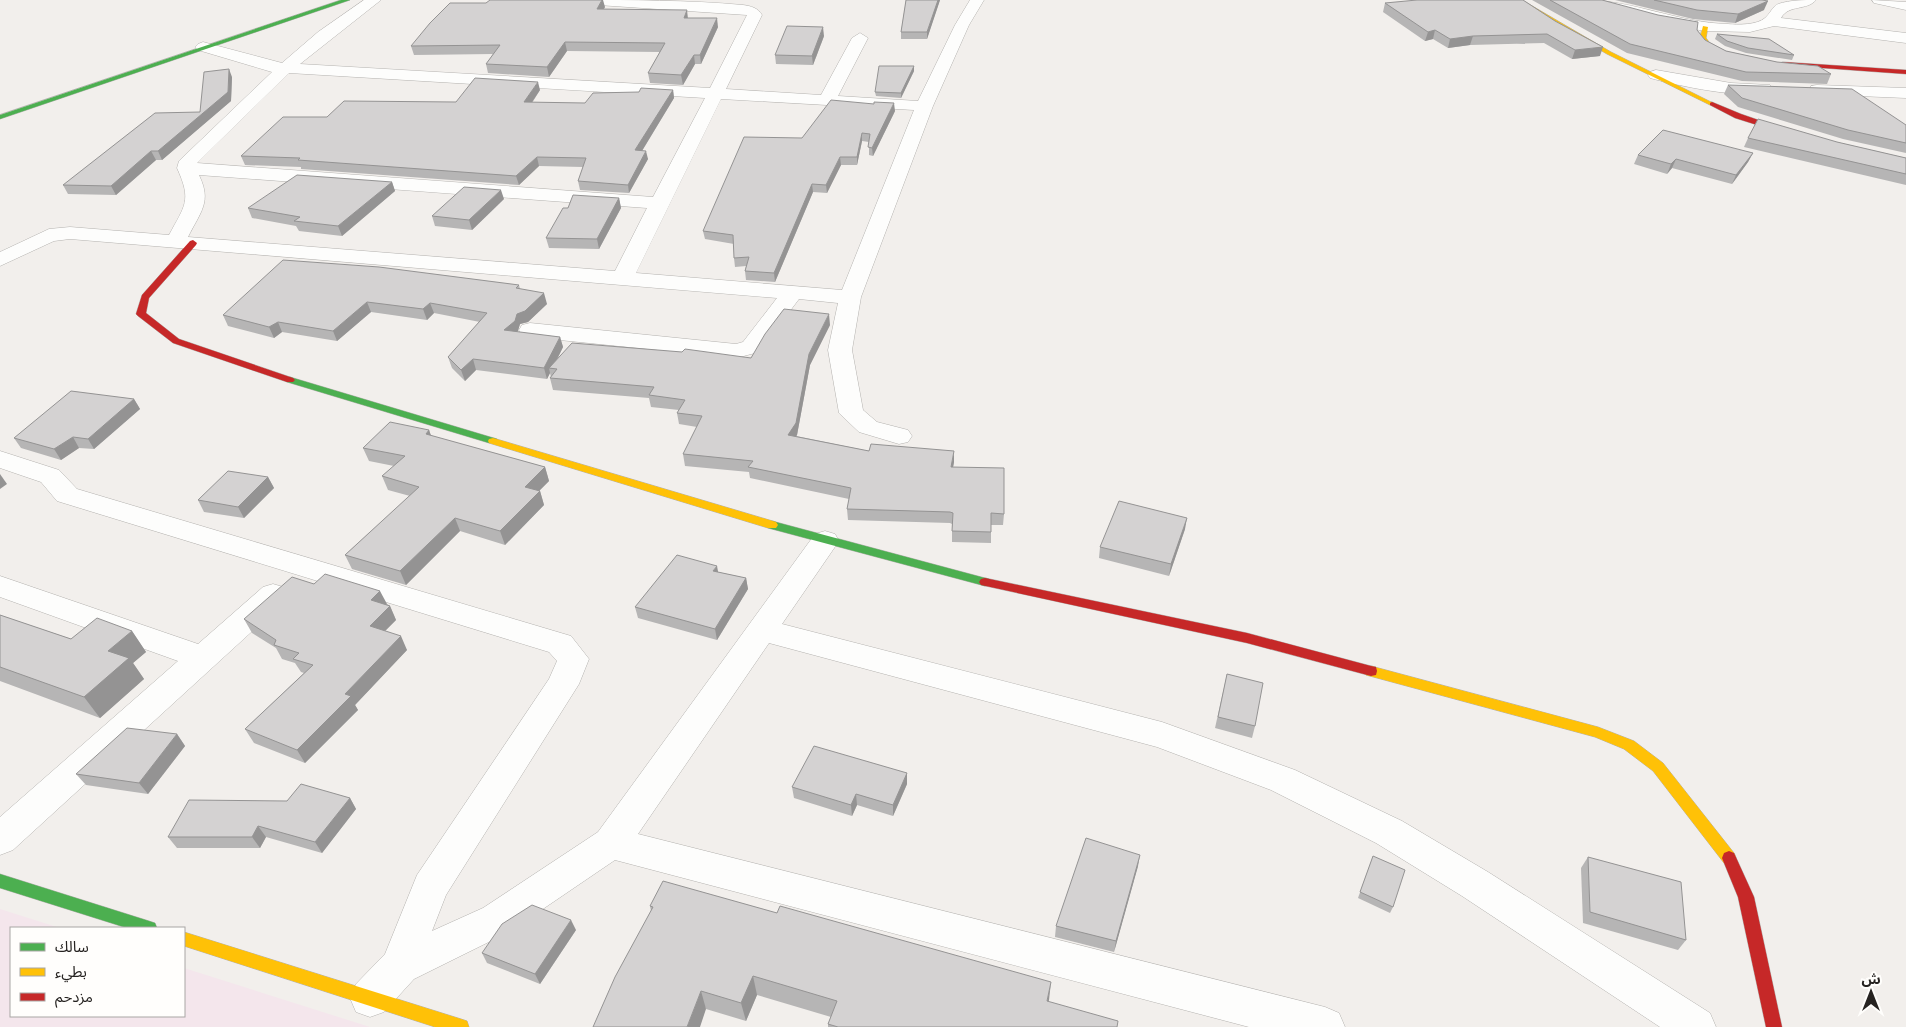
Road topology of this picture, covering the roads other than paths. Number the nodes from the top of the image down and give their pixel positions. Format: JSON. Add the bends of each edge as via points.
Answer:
{"nodes":[{"id":1,"x":347,"y":0,"type":"edge"},
{"id":2,"x":374,"y":0,"type":"edge"},
{"id":3,"x":583,"y":0,"type":"edge"},
{"id":4,"x":976,"y":0,"type":"edge"},
{"id":5,"x":1518,"y":0,"type":"edge"},
{"id":6,"x":1591,"y":0,"type":"edge"},
{"id":7,"x":1809,"y":0,"type":"edge"},
{"id":8,"x":1879,"y":0,"type":"edge"},
{"id":9,"x":1765,"y":4,"type":"edge"},
{"id":10,"x":1906,"y":6,"type":"edge"},
{"id":11,"x":1781,"y":8,"type":"junction"},
{"id":12,"x":1771,"y":22,"type":"junction"},
{"id":13,"x":1705,"y":27,"type":"junction"},
{"id":14,"x":860,"y":38,"type":"dead end"},
{"id":15,"x":1906,"y":38,"type":"edge"},
{"id":16,"x":203,"y":47,"type":"junction"},
{"id":17,"x":1743,"y":58,"type":"edge"},
{"id":18,"x":1770,"y":63,"type":"edge"},
{"id":19,"x":288,"y":67,"type":"junction"},
{"id":20,"x":1906,"y":72,"type":"edge"},
{"id":21,"x":1656,"y":75,"type":"junction"},
{"id":22,"x":1780,"y":89,"type":"edge"},
{"id":23,"x":1799,"y":90,"type":"edge"},
{"id":24,"x":1906,"y":93,"type":"edge"},
{"id":25,"x":716,"y":94,"type":"junction"},
{"id":26,"x":827,"y":100,"type":"junction"},
{"id":27,"x":924,"y":106,"type":"junction"},
{"id":28,"x":0,"y":117,"type":"edge"},
{"id":29,"x":1805,"y":137,"type":"edge"},
{"id":30,"x":186,"y":168,"type":"junction"},
{"id":31,"x":657,"y":203,"type":"junction"},
{"id":32,"x":184,"y":242,"type":"junction"},
{"id":33,"x":0,"y":260,"type":"edge"},
{"id":34,"x":622,"y":279,"type":"junction"},
{"id":35,"x":794,"y":292,"type":"junction"},
{"id":36,"x":850,"y":297,"type":"junction"},
{"id":37,"x":530,"y":330,"type":"dead end"},
{"id":38,"x":900,"y":436,"type":"dead end"},
{"id":39,"x":0,"y":459,"type":"edge"},
{"id":40,"x":825,"y":541,"type":"junction"},
{"id":41,"x":306,"y":566,"type":"junction"},
{"id":42,"x":0,"y":586,"type":"edge"},
{"id":43,"x":762,"y":630,"type":"junction"},
{"id":44,"x":201,"y":657,"type":"junction"},
{"id":45,"x":0,"y":839,"type":"edge"},
{"id":46,"x":611,"y":843,"type":"junction"},
{"id":47,"x":0,"y":881,"type":"edge"},
{"id":48,"x":146,"y":927,"type":"edge"},
{"id":49,"x":185,"y":939,"type":"edge"},
{"id":50,"x":400,"y":966,"type":"junction"},
{"id":51,"x":370,"y":998,"type":"junction"},
{"id":52,"x":460,"y":1027,"type":"edge"},
{"id":53,"x":1325,"y":1027,"type":"edge"},
{"id":54,"x":1696,"y":1027,"type":"edge"},
{"id":55,"x":1774,"y":1027,"type":"edge"}],
"edges":[{"from":1,"to":16,"type":"street"},
{"from":2,"to":19,"type":"street","via":[[331,30]]},
{"from":3,"to":25,"type":"street","via":[[752,12],[755,15]]},
{"from":4,"to":27,"type":"street"},
{"from":5,"to":21,"type":"street","via":[[1558,25]]},
{"from":6,"to":13,"type":"street"},
{"from":7,"to":11,"type":"street"},
{"from":8,"to":10,"type":"street"},
{"from":9,"to":11,"type":"street"},
{"from":11,"to":12,"type":"street"},
{"from":12,"to":13,"type":"street","via":[[1752,28]]},
{"from":12,"to":15,"type":"street"},
{"from":13,"to":17,"type":"street","via":[[1703,38],[1710,47]]},
{"from":14,"to":26,"type":"street"},
{"from":16,"to":19,"type":"street","via":[[272,67]]},
{"from":16,"to":28,"type":"street"},
{"from":18,"to":20,"type":"street"},
{"from":19,"to":25,"type":"street"},
{"from":19,"to":30,"type":"street","via":[[188,161]]},
{"from":21,"to":22,"type":"street","via":[[1731,88]]},
{"from":21,"to":29,"type":"street","via":[[1738,116]]},
{"from":23,"to":24,"type":"street"},
{"from":25,"to":26,"type":"street"},
{"from":25,"to":31,"type":"street"},
{"from":26,"to":27,"type":"street"},
{"from":27,"to":36,"type":"street"},
{"from":30,"to":31,"type":"street"},
{"from":30,"to":32,"type":"street","via":[[196,189],[196,205]]},
{"from":31,"to":34,"type":"street"},
{"from":32,"to":33,"type":"street","via":[[70,233],[49,235]]},
{"from":32,"to":34,"type":"street"},
{"from":32,"to":40,"type":"street","via":[[145,297],[141,314],[176,341],[250,368]]},
{"from":34,"to":35,"type":"street"},
{"from":35,"to":36,"type":"street"},
{"from":35,"to":37,"type":"street","via":[[751,347],[736,351]]},
{"from":36,"to":38,"type":"street","via":[[840,350],[851,413],[868,427]]},
{"from":39,"to":41,"type":"street","via":[[50,476],[67,495]]},
{"from":40,"to":43,"type":"street"},
{"from":40,"to":55,"type":"street","via":[[1016,590],[1247,638],[1598,732],[1629,745],[1658,767],[1730,859],[1746,897]]},
{"from":41,"to":44,"type":"street"},
{"from":41,"to":50,"type":"street","via":[[560,644],[573,659],[563,684],[430,887]]},
{"from":42,"to":44,"type":"street"},
{"from":43,"to":46,"type":"street"},
{"from":43,"to":54,"type":"street","via":[[1162,735],[1283,780],[1406,843],[1475,884]]},
{"from":44,"to":45,"type":"street"},
{"from":46,"to":50,"type":"street","via":[[496,920]]},
{"from":46,"to":53,"type":"street"},
{"from":47,"to":48,"type":"street"},
{"from":49,"to":51,"type":"street"},
{"from":50,"to":51,"type":"street"},
{"from":51,"to":52,"type":"street"}]}
